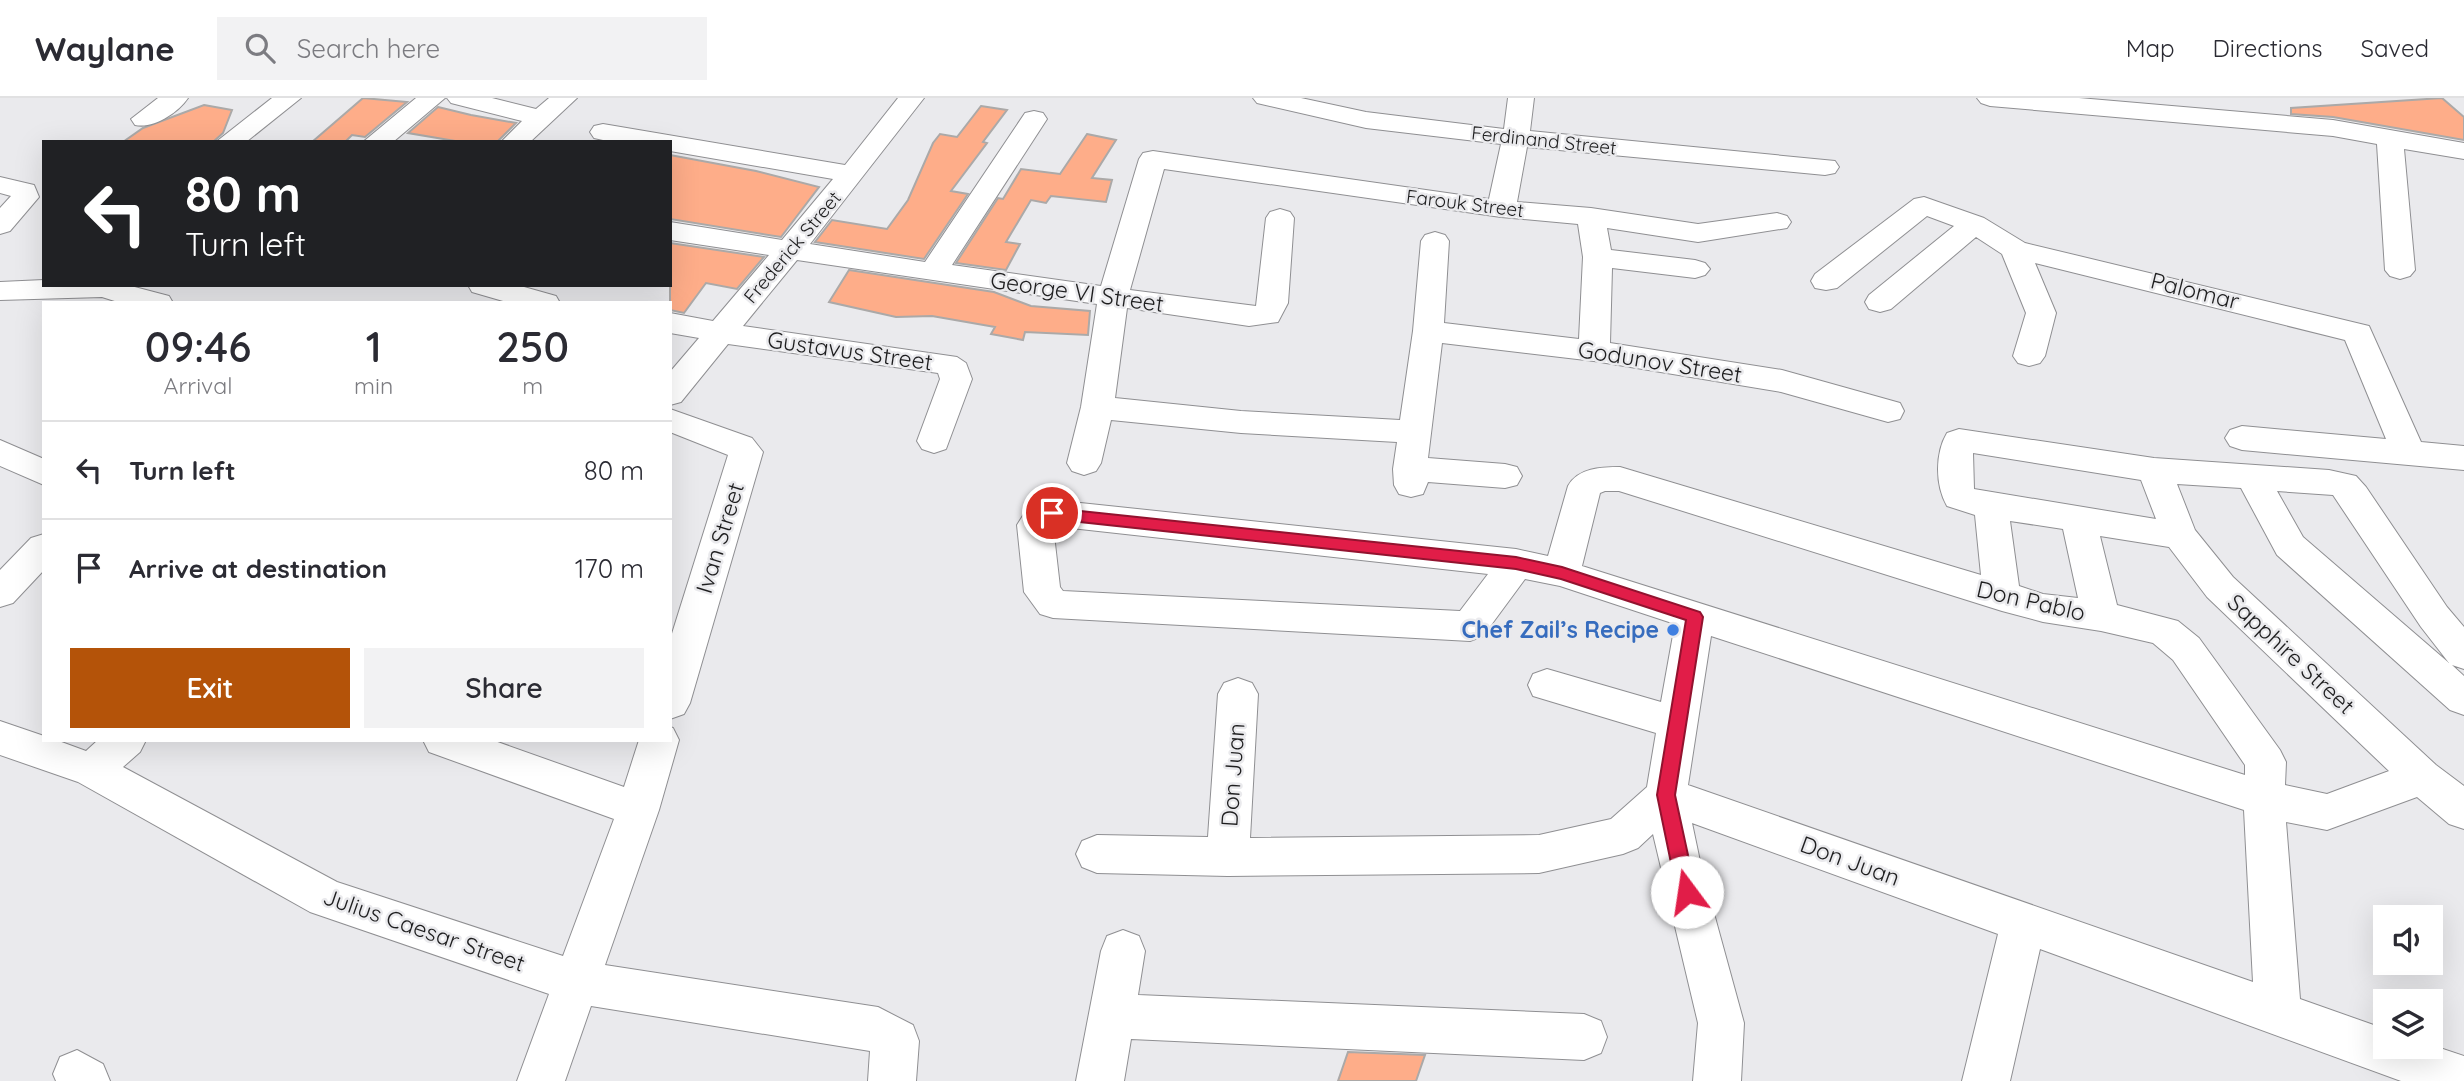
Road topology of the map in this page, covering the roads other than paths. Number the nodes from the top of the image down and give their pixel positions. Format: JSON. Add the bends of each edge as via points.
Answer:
{"nodes":[{"id":1,"x":175,"y":98,"type":"edge"},
{"id":2,"x":288,"y":98,"type":"edge"},
{"id":3,"x":432,"y":98,"type":"edge"},
{"id":4,"x":460,"y":98,"type":"edge"},
{"id":5,"x":564,"y":98,"type":"edge"},
{"id":6,"x":911,"y":98,"type":"edge"},
{"id":7,"x":1266,"y":98,"type":"edge"},
{"id":8,"x":1521,"y":98,"type":"edge"},
{"id":9,"x":1990,"y":98,"type":"edge"},
{"id":10,"x":542,"y":118,"type":"junction"},
{"id":11,"x":144,"y":119,"type":"dead end"},
{"id":12,"x":1034,"y":120,"type":"dead end"},
{"id":13,"x":603,"y":132,"type":"dead end"},
{"id":14,"x":2390,"y":137,"type":"junction"},
{"id":15,"x":1516,"y":138,"type":"junction"},
{"id":16,"x":232,"y":140,"type":"edge"},
{"id":17,"x":379,"y":140,"type":"edge"},
{"id":18,"x":516,"y":140,"type":"edge"},
{"id":19,"x":649,"y":140,"type":"edge"},
{"id":20,"x":672,"y":143,"type":"edge"},
{"id":21,"x":2464,"y":151,"type":"edge"},
{"id":22,"x":1825,"y":167,"type":"dead end"},
{"id":23,"x":852,"y":174,"type":"junction"},
{"id":24,"x":0,"y":185,"type":"edge"},
{"id":25,"x":1500,"y":209,"type":"junction"},
{"id":26,"x":1591,"y":217,"type":"junction"},
{"id":27,"x":1280,"y":218,"type":"dead end"},
{"id":28,"x":1777,"y":222,"type":"dead end"},
{"id":29,"x":1974,"y":224,"type":"junction"},
{"id":30,"x":0,"y":225,"type":"edge"},
{"id":31,"x":672,"y":231,"type":"edge"},
{"id":32,"x":1435,"y":241,"type":"dead end"},
{"id":33,"x":2015,"y":248,"type":"junction"},
{"id":34,"x":790,"y":250,"type":"junction"},
{"id":35,"x":1598,"y":257,"type":"junction"},
{"id":36,"x":1695,"y":269,"type":"dead end"},
{"id":37,"x":2400,"y":270,"type":"dead end"},
{"id":38,"x":933,"y":272,"type":"junction"},
{"id":39,"x":1826,"y":281,"type":"dead end"},
{"id":40,"x":490,"y":287,"type":"edge"},
{"id":41,"x":0,"y":291,"type":"edge"},
{"id":42,"x":1113,"y":298,"type":"junction"},
{"id":43,"x":151,"y":301,"type":"edge"},
{"id":44,"x":538,"y":301,"type":"edge"},
{"id":45,"x":1880,"y":302,"type":"dead end"},
{"id":46,"x":672,"y":323,"type":"edge"},
{"id":47,"x":721,"y":331,"type":"junction"},
{"id":48,"x":1428,"y":331,"type":"junction"},
{"id":49,"x":1594,"y":351,"type":"junction"},
{"id":50,"x":2029,"y":356,"type":"dead end"},
{"id":51,"x":672,"y":392,"type":"edge"},
{"id":52,"x":1097,"y":407,"type":"junction"},
{"id":53,"x":1888,"y":411,"type":"dead end"},
{"id":54,"x":672,"y":421,"type":"edge"},
{"id":55,"x":1415,"y":432,"type":"junction"},
{"id":56,"x":2242,"y":438,"type":"dead end"},
{"id":57,"x":934,"y":441,"type":"dead end"},
{"id":58,"x":0,"y":452,"type":"edge"},
{"id":59,"x":2409,"y":453,"type":"junction"},
{"id":60,"x":2464,"y":458,"type":"edge"},
{"id":61,"x":1084,"y":463,"type":"dead end"},
{"id":62,"x":2154,"y":470,"type":"junction"},
{"id":63,"x":42,"y":471,"type":"edge"},
{"id":64,"x":1505,"y":476,"type":"dead end"},
{"id":65,"x":2252,"y":477,"type":"junction"},
{"id":66,"x":1991,"y":506,"type":"junction"},
{"id":67,"x":2078,"y":519,"type":"junction"},
{"id":68,"x":2180,"y":536,"type":"junction"},
{"id":69,"x":42,"y":549,"type":"edge"},
{"id":70,"x":1516,"y":563,"type":"junction"},
{"id":71,"x":1562,"y":573,"type":"junction"},
{"id":72,"x":0,"y":593,"type":"edge"},
{"id":73,"x":2002,"y":597,"type":"junction"},
{"id":74,"x":2101,"y":616,"type":"junction"},
{"id":75,"x":1695,"y":617,"type":"junction"},
{"id":76,"x":2464,"y":654,"type":"edge"},
{"id":77,"x":1547,"y":685,"type":"dead end"},
{"id":78,"x":1238,"y":694,"type":"dead end"},
{"id":79,"x":672,"y":696,"type":"edge"},
{"id":80,"x":2464,"y":699,"type":"edge"},
{"id":81,"x":1677,"y":723,"type":"junction"},
{"id":82,"x":0,"y":738,"type":"edge"},
{"id":83,"x":124,"y":742,"type":"edge"},
{"id":84,"x":449,"y":742,"type":"edge"},
{"id":85,"x":658,"y":742,"type":"edge"},
{"id":86,"x":92,"y":770,"type":"junction"},
{"id":87,"x":2422,"y":777,"type":"junction"},
{"id":88,"x":1666,"y":795,"type":"junction"},
{"id":89,"x":2264,"y":799,"type":"junction"},
{"id":90,"x":638,"y":810,"type":"junction"},
{"id":91,"x":2464,"y":811,"type":"edge"},
{"id":92,"x":1097,"y":854,"type":"dead end"},
{"id":93,"x":1227,"y":857,"type":"junction"},
{"id":94,"x":2023,"y":924,"type":"junction"},
{"id":95,"x":1123,"y":951,"type":"dead end"},
{"id":96,"x":578,"y":982,"type":"junction"},
{"id":97,"x":2278,"y":1014,"type":"junction"},
{"id":98,"x":1110,"y":1016,"type":"junction"},
{"id":99,"x":1584,"y":1037,"type":"dead end"},
{"id":100,"x":2464,"y":1080,"type":"edge"},
{"id":101,"x":541,"y":1081,"type":"edge"},
{"id":102,"x":892,"y":1081,"type":"edge"},
{"id":103,"x":1100,"y":1081,"type":"edge"},
{"id":104,"x":1717,"y":1081,"type":"edge"},
{"id":105,"x":1986,"y":1081,"type":"edge"}],
"edges":[{"from":1,"to":11,"type":"street"},
{"from":2,"to":16,"type":"street"},
{"from":3,"to":17,"type":"street"},
{"from":4,"to":10,"type":"street"},
{"from":5,"to":10,"type":"street"},
{"from":6,"to":23,"type":"street","name":"Frederick Street"},
{"from":7,"to":15,"type":"street","name":"Ferdinand Street","via":[[1366,120]]},
{"from":8,"to":15,"type":"street"},
{"from":9,"to":14,"type":"street"},
{"from":10,"to":18,"type":"street"},
{"from":12,"to":38,"type":"street"},
{"from":13,"to":19,"type":"street"},
{"from":14,"to":21,"type":"street"},
{"from":14,"to":37,"type":"street"},
{"from":15,"to":22,"type":"street","name":"Ferdinand Street"},
{"from":15,"to":25,"type":"street"},
{"from":20,"to":23,"type":"street"},
{"from":23,"to":34,"type":"street","name":"Frederick Street"},
{"from":24,"to":30,"type":"street","via":[[24,191],[25,197]]},
{"from":25,"to":26,"type":"street","name":"Farouk Street"},
{"from":25,"to":42,"type":"street","name":"Farouk Street","via":[[1153,159]]},
{"from":26,"to":28,"type":"street","name":"Farouk Street","via":[[1698,233]]},
{"from":26,"to":35,"type":"street"},
{"from":27,"to":42,"type":"street","name":"George VI Street","via":[[1273,303],[1267,315]]},
{"from":29,"to":33,"type":"street","name":"Palomar"},
{"from":29,"to":39,"type":"street","name":"Palomar","via":[[1924,205]]},
{"from":29,"to":45,"type":"street"},
{"from":31,"to":34,"type":"street","name":"George VI Street"},
{"from":32,"to":48,"type":"street"},
{"from":33,"to":50,"type":"street","via":[[2041,313]]},
{"from":33,"to":59,"type":"street","name":"Palomar","via":[[2358,333]]},
{"from":34,"to":38,"type":"street","name":"George VI Street"},
{"from":34,"to":47,"type":"street","name":"Frederick Street"},
{"from":35,"to":36,"type":"street"},
{"from":35,"to":49,"type":"street"},
{"from":38,"to":42,"type":"street","name":"George VI Street"},
{"from":40,"to":44,"type":"street"},
{"from":41,"to":43,"type":"street","via":[[102,288]]},
{"from":42,"to":52,"type":"street"},
{"from":46,"to":47,"type":"street","name":"Gustavus Street"},
{"from":47,"to":51,"type":"street","name":"Frederick Street"},
{"from":47,"to":57,"type":"street","name":"Gustavus Street","via":[[946,364],[955,370],[956,379]]},
{"from":48,"to":49,"type":"street","name":"Godunov Street"},
{"from":48,"to":55,"type":"street"},
{"from":49,"to":53,"type":"street","name":"Godunov Street","via":[[1782,381]]},
{"from":52,"to":55,"type":"street","via":[[1241,422]]},
{"from":52,"to":61,"type":"street"},
{"from":54,"to":79,"type":"street","name":"Ivan Street","via":[[746,452]]},
{"from":55,"to":64,"type":"street","via":[[1411,477]]},
{"from":56,"to":59,"type":"street"},
{"from":58,"to":63,"type":"street"},
{"from":59,"to":60,"type":"street"},
{"from":62,"to":65,"type":"street"},
{"from":62,"to":66,"type":"street","via":[[1959,441],[1959,497]]},
{"from":62,"to":68,"type":"street","name":"Sapphire Street"},
{"from":65,"to":76,"type":"street","via":[[2344,485]]},
{"from":65,"to":80,"type":"street","via":[[2290,546]]},
{"from":66,"to":67,"type":"street"},
{"from":66,"to":73,"type":"street"},
{"from":67,"to":68,"type":"street"},
{"from":67,"to":74,"type":"street"},
{"from":68,"to":87,"type":"street","name":"Sapphire Street","via":[[2220,587]]},
{"from":69,"to":72,"type":"street"},
{"from":70,"to":70,"type":"street","via":[[1052,513],[1041,515],[1035,524],[1042,592],[1052,604],[1074,606],[1470,626]]},
{"from":70,"to":71,"type":"street"},
{"from":71,"to":73,"type":"street","name":"Don Pablo","via":[[1585,486],[1600,479],[1620,479]]},
{"from":71,"to":75,"type":"street"},
{"from":73,"to":74,"type":"street","name":"Don Pablo"},
{"from":74,"to":89,"type":"street","name":"Don Pablo","via":[[2165,631],[2186,649],[2266,762]]},
{"from":75,"to":81,"type":"street"},
{"from":75,"to":89,"type":"street"},
{"from":77,"to":81,"type":"street"},
{"from":78,"to":93,"type":"street","name":"Don Juan"},
{"from":81,"to":88,"type":"street"},
{"from":82,"to":86,"type":"street","name":"Julius Caesar Street"},
{"from":83,"to":86,"type":"street"},
{"from":84,"to":90,"type":"street"},
{"from":85,"to":90,"type":"street"},
{"from":86,"to":96,"type":"street","name":"Julius Caesar Street","via":[[325,898]]},
{"from":87,"to":89,"type":"street","via":[[2327,812]]},
{"from":87,"to":91,"type":"street","name":"Sapphire Street"},
{"from":88,"to":93,"type":"street","name":"Don Juan","via":[[1623,835],[1539,854]]},
{"from":88,"to":94,"type":"street","name":"Don Juan"},
{"from":88,"to":104,"type":"street","via":[[1721,1023]]},
{"from":89,"to":97,"type":"street","name":"Don Pablo"},
{"from":90,"to":96,"type":"street"},
{"from":92,"to":93,"type":"street","name":"Don Juan"},
{"from":94,"to":97,"type":"street","name":"Don Juan"},
{"from":94,"to":105,"type":"street"},
{"from":95,"to":98,"type":"street"},
{"from":96,"to":101,"type":"street"},
{"from":96,"to":102,"type":"street","name":"Julius Caesar Street","via":[[878,1030],[896,1041]]},
{"from":97,"to":100,"type":"street","name":"Don Juan"},
{"from":98,"to":99,"type":"street"},
{"from":98,"to":103,"type":"street"}]}
